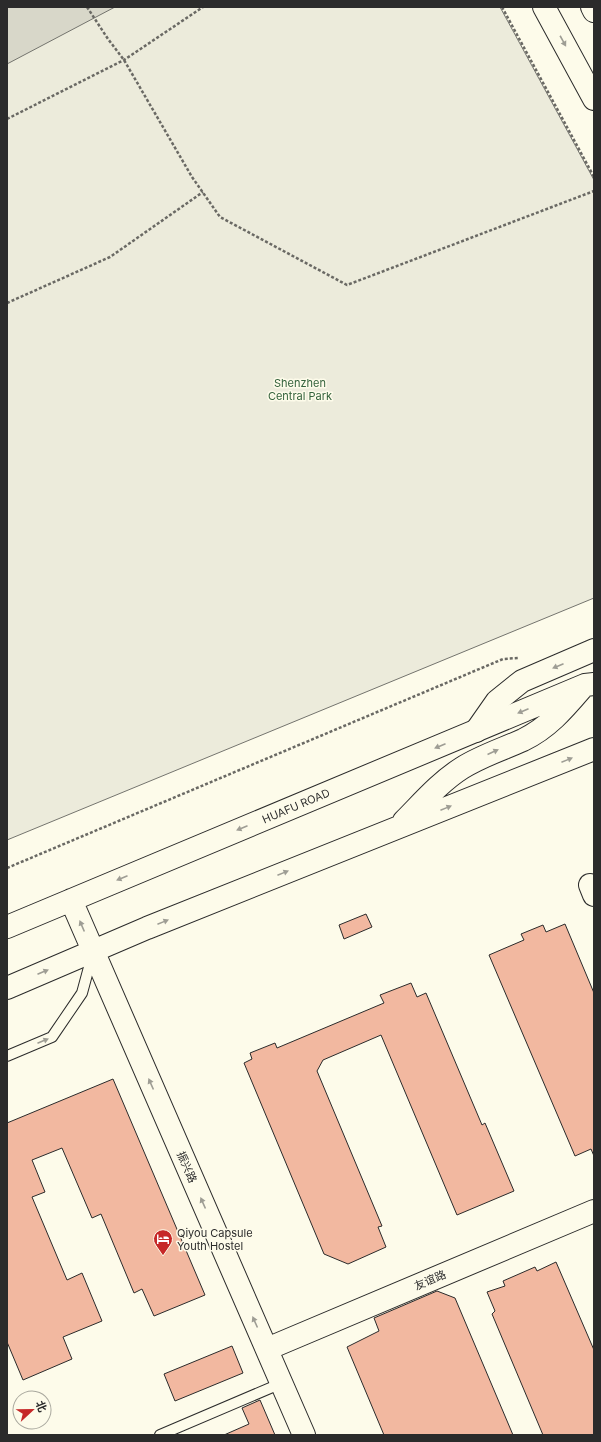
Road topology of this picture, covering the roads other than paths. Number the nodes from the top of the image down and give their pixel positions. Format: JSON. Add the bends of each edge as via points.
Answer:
{"nodes":[{"id":1,"x":544,"y":7,"type":"edge"},
{"id":2,"x":592,"y":7,"type":"edge"},
{"id":3,"x":594,"y":11,"type":"edge"},
{"id":4,"x":594,"y":99,"type":"edge"},
{"id":5,"x":594,"y":650,"type":"edge"},
{"id":6,"x":591,"y":682,"type":"edge"},
{"id":7,"x":476,"y":731,"type":"junction"},
{"id":8,"x":594,"y":749,"type":"edge"},
{"id":9,"x":397,"y":828,"type":"junction"},
{"id":10,"x":71,"y":900,"type":"junction"},
{"id":11,"x":7,"y":927,"type":"edge"},
{"id":12,"x":93,"y":951,"type":"junction"},
{"id":13,"x":7,"y":988,"type":"edge"},
{"id":14,"x":7,"y":1056,"type":"edge"},
{"id":15,"x":594,"y":1211,"type":"edge"},
{"id":16,"x":267,"y":1349,"type":"junction"},
{"id":17,"x":282,"y":1383,"type":"junction"},
{"id":18,"x":160,"y":1435,"type":"edge"},
{"id":19,"x":304,"y":1435,"type":"edge"}],
"edges":[{"from":1,"to":4,"type":"main road","one_way":true},
{"from":2,"to":3,"type":"main road"},
{"from":5,"to":7,"type":"main road","one_way":true,"via":[[522,681],[497,701]]},
{"from":6,"to":7,"type":"main road","name":"HUAFU ROAD","one_way":true},
{"from":9,"to":6,"type":"main road","name":"HUAFU ROAD","one_way":true,"via":[[442,783],[462,768],[524,739],[559,716]]},
{"from":7,"to":10,"type":"main road","name":"HUAFU ROAD","one_way":true},
{"from":9,"to":8,"type":"main road","name":"HUAFU ROAD","one_way":true},
{"from":12,"to":9,"type":"main road","name":"HUAFU ROAD","one_way":true},
{"from":10,"to":11,"type":"main road","name":"HUAFU ROAD"},
{"from":12,"to":10,"type":"main road","name":"振兴路","one_way":true},
{"from":13,"to":12,"type":"main road","name":"HUAFU ROAD","one_way":true},
{"from":14,"to":12,"type":"lane","one_way":true,"via":[[52,1037],[82,993]]},
{"from":16,"to":12,"type":"main road","name":"振兴路","one_way":true},
{"from":15,"to":16,"type":"main road","name":"友谊路"},
{"from":16,"to":17,"type":"main road","name":"振兴路"},
{"from":17,"to":18,"type":"lane"},
{"from":17,"to":19,"type":"main road","name":"振兴路"}]}
